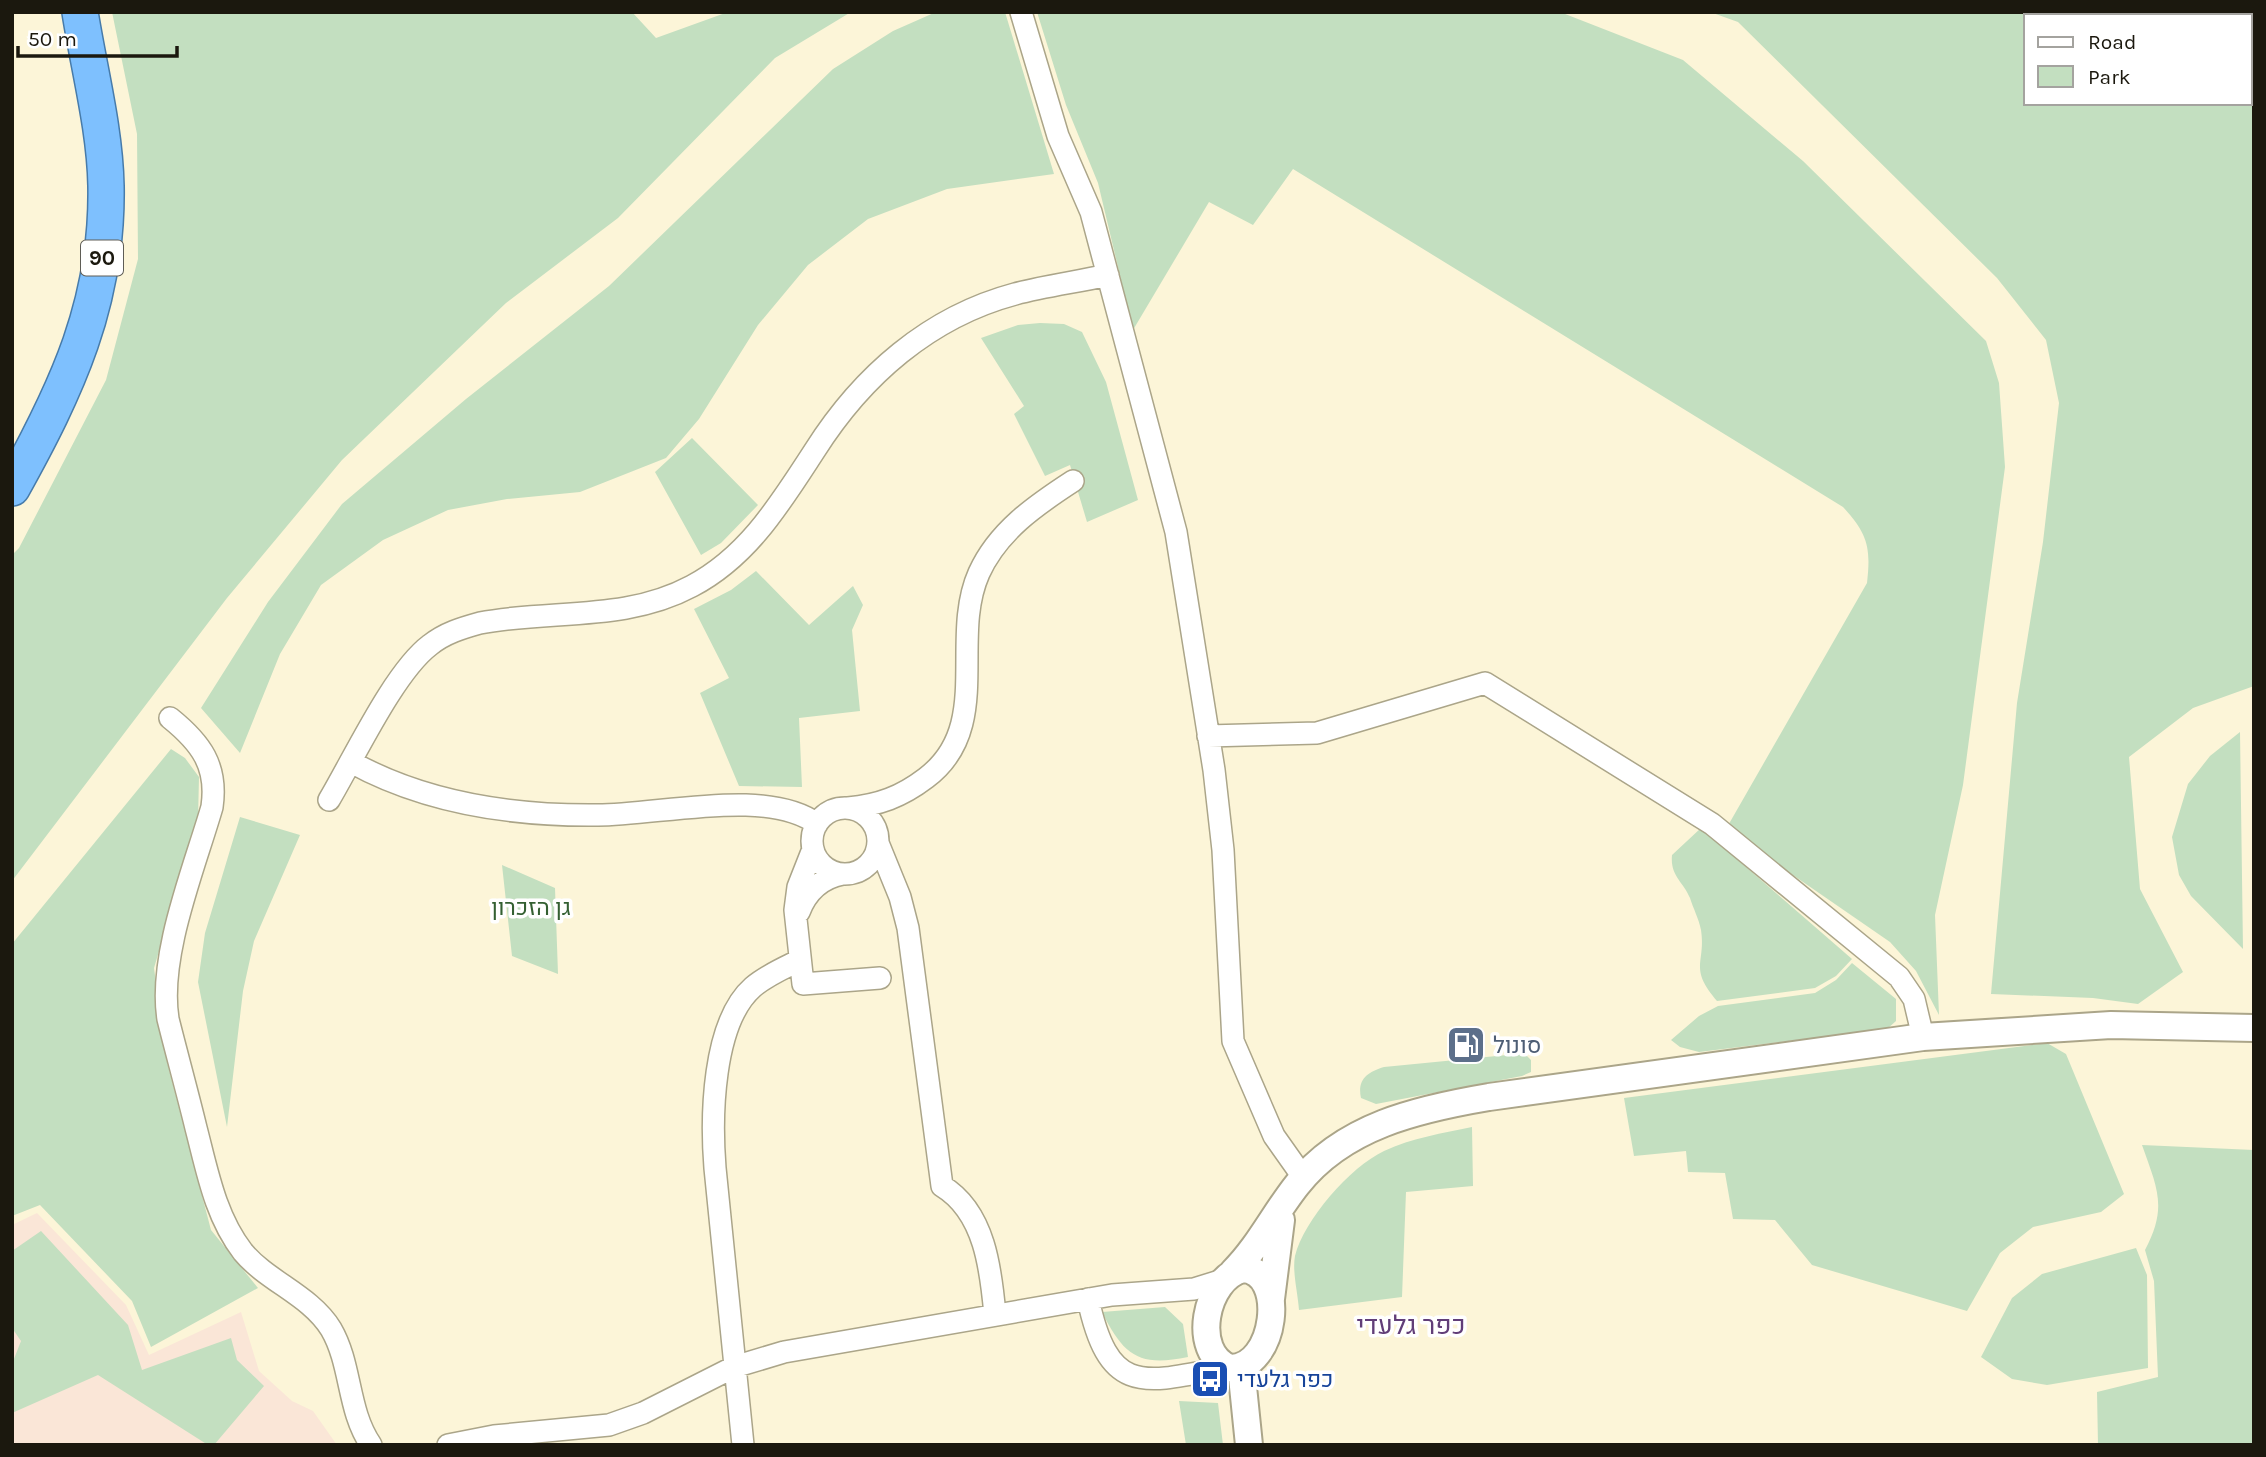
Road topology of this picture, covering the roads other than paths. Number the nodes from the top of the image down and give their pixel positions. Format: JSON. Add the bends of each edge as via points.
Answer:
{"nodes":[{"id":1,"x":80,"y":12,"type":"edge"},
{"id":2,"x":1021,"y":12,"type":"edge"},
{"id":3,"x":1108,"y":275,"type":"junction"},
{"id":4,"x":1073,"y":481,"type":"dead end"},
{"id":5,"x":12,"y":488,"type":"edge"},
{"id":6,"x":170,"y":718,"type":"dead end"},
{"id":7,"x":1209,"y":736,"type":"junction"},
{"id":8,"x":351,"y":762,"type":"junction"},
{"id":9,"x":901,"y":795,"type":"junction"},
{"id":10,"x":329,"y":800,"type":"dead end"},
{"id":11,"x":848,"y":808,"type":"junction"},
{"id":12,"x":817,"y":824,"type":"junction"},
{"id":13,"x":878,"y":841,"type":"junction"},
{"id":14,"x":813,"y":849,"type":"junction"},
{"id":15,"x":845,"y":874,"type":"junction"},
{"id":16,"x":903,"y":907,"type":"junction"},
{"id":17,"x":796,"y":928,"type":"junction"},
{"id":18,"x":800,"y":960,"type":"junction"},
{"id":19,"x":880,"y":978,"type":"dead end"},
{"id":20,"x":2254,"y":1028,"type":"edge"},
{"id":21,"x":1923,"y":1037,"type":"junction"},
{"id":22,"x":1303,"y":1177,"type":"junction"},
{"id":23,"x":1285,"y":1205,"type":"junction"},
{"id":24,"x":1228,"y":1276,"type":"junction"},
{"id":25,"x":1164,"y":1291,"type":"junction"},
{"id":26,"x":1088,"y":1299,"type":"junction"},
{"id":27,"x":1271,"y":1308,"type":"junction"},
{"id":28,"x":995,"y":1315,"type":"junction"},
{"id":29,"x":1207,"y":1329,"type":"junction"},
{"id":30,"x":734,"y":1367,"type":"junction"},
{"id":31,"x":1233,"y":1367,"type":"junction"},
{"id":32,"x":371,"y":1445,"type":"edge"},
{"id":33,"x":448,"y":1445,"type":"edge"},
{"id":34,"x":743,"y":1445,"type":"edge"},
{"id":35,"x":1249,"y":1445,"type":"edge"}],
"edges":[{"from":1,"to":5,"type":"highway","number":"90","via":[[106,186],[101,270],[84,341],[48,423]]},
{"from":2,"to":3,"type":"street","via":[[1058,136],[1091,212]]},
{"from":3,"to":7,"type":"street","via":[[1176,533]]},
{"from":3,"to":8,"type":"street","via":[[984,304],[905,348],[846,406],[759,531],[693,586],[618,611],[503,618],[460,628],[437,640],[410,665]]},
{"from":4,"to":9,"type":"street","via":[[1013,526],[988,556],[971,596],[967,620],[967,698],[958,737],[931,774]]},
{"from":6,"to":32,"type":"street","via":[[202,748],[215,782],[170,954],[165,991],[213,1192],[229,1231],[244,1252],[328,1326]]},
{"from":7,"to":21,"type":"street","via":[[1317,733],[1485,683],[1712,824],[1899,977],[1914,999]]},
{"from":7,"to":22,"type":"street","via":[[1223,850],[1233,1041],[1274,1136]]},
{"from":8,"to":10,"type":"street"},
{"from":8,"to":12,"type":"street","via":[[424,793],[506,811],[600,816],[759,805],[795,811]]},
{"from":9,"to":11,"type":"street","via":[[875,805]]},
{"from":9,"to":13,"type":"street","via":[[887,814]]},
{"from":11,"to":12,"type":"street","via":[[827,813]]},
{"from":11,"to":13,"type":"street","via":[[870,819]]},
{"from":12,"to":14,"type":"street"},
{"from":13,"to":15,"type":"street","via":[[867,866]]},
{"from":13,"to":16,"type":"street"},
{"from":14,"to":15,"type":"street","via":[[824,866]]},
{"from":14,"to":17,"type":"street","via":[[796,894]]},
{"from":15,"to":16,"type":"street","via":[[864,874],[880,882]]},
{"from":15,"to":17,"type":"street","via":[[830,876],[811,890]]},
{"from":16,"to":28,"type":"street","via":[[942,1186],[959,1198],[978,1230]]},
{"from":17,"to":18,"type":"street"},
{"from":18,"to":19,"type":"street","via":[[803,984]]},
{"from":18,"to":30,"type":"street","via":[[752,988],[734,1013],[718,1064],[713,1139]]},
{"from":20,"to":21,"type":"street","via":[[2111,1025]]},
{"from":21,"to":22,"type":"street","via":[[1431,1108],[1360,1133],[1323,1157]]},
{"from":22,"to":23,"type":"street"},
{"from":23,"to":24,"type":"street"},
{"from":23,"to":27,"type":"street","via":[[1274,1257]]},
{"from":24,"to":25,"type":"street","via":[[1199,1288]]},
{"from":24,"to":27,"type":"street","via":[[1248,1269],[1257,1273],[1267,1287]]},
{"from":24,"to":29,"type":"street","via":[[1210,1305]]},
{"from":25,"to":26,"type":"street"},
{"from":25,"to":29,"type":"street","via":[[1195,1308]]},
{"from":26,"to":28,"type":"street"},
{"from":26,"to":31,"type":"street","via":[[1098,1342],[1114,1365],[1126,1373],[1162,1378]]},
{"from":27,"to":31,"type":"street","via":[[1263,1346],[1251,1362]]},
{"from":28,"to":30,"type":"street","via":[[783,1352]]},
{"from":29,"to":31,"type":"street","via":[[1211,1350]]},
{"from":30,"to":33,"type":"street","via":[[609,1425]]},
{"from":30,"to":34,"type":"street"},
{"from":31,"to":35,"type":"street"}]}
